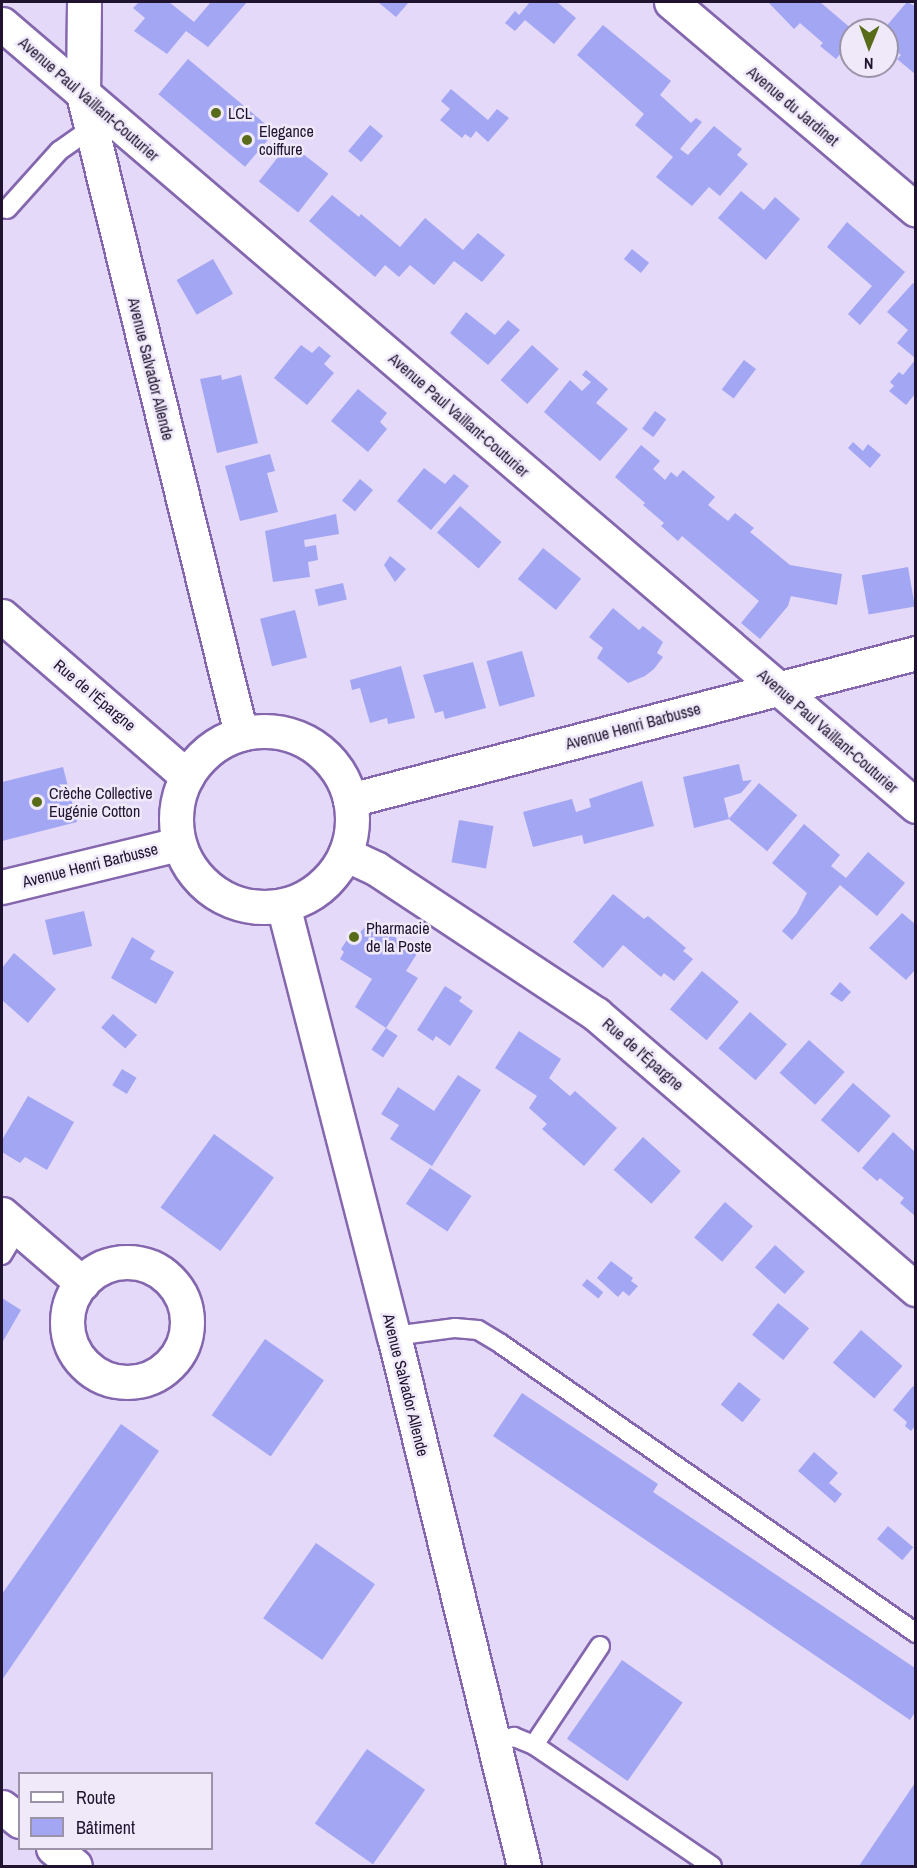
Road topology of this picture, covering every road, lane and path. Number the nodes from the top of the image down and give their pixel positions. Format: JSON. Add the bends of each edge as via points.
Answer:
{"nodes":[{"id":1,"x":84,"y":2,"type":"edge"},
{"id":2,"x":672,"y":2,"type":"edge"},
{"id":3,"x":2,"y":24,"type":"edge"},
{"id":4,"x":83,"y":94,"type":"junction"},
{"id":5,"x":91,"y":129,"type":"junction"},
{"id":6,"x":8,"y":209,"type":"dead end"},
{"id":7,"x":915,"y":210,"type":"edge"},
{"id":8,"x":2,"y":616,"type":"edge"},
{"id":9,"x":915,"y":653,"type":"edge"},
{"id":10,"x":778,"y":688,"type":"junction"},
{"id":11,"x":241,"y":734,"type":"junction"},
{"id":12,"x":187,"y":776,"type":"junction"},
{"id":13,"x":350,"y":800,"type":"junction"},
{"id":14,"x":915,"y":806,"type":"edge"},
{"id":15,"x":179,"y":844,"type":"junction"},
{"id":16,"x":345,"y":854,"type":"junction"},
{"id":17,"x":2,"y":887,"type":"edge"},
{"id":18,"x":282,"y":905,"type":"junction"},
{"id":19,"x":7,"y":1232,"type":"edge"},
{"id":20,"x":82,"y":1283,"type":"dead end"},
{"id":21,"x":915,"y":1289,"type":"edge"},
{"id":22,"x":394,"y":1336,"type":"junction"},
{"id":23,"x":915,"y":1633,"type":"edge"},
{"id":24,"x":600,"y":1646,"type":"dead end"},
{"id":25,"x":494,"y":1743,"type":"junction"},
{"id":26,"x":534,"y":1745,"type":"junction"},
{"id":27,"x":2,"y":1807,"type":"edge"},
{"id":28,"x":18,"y":1819,"type":"edge"},
{"id":29,"x":55,"y":1850,"type":"edge"},
{"id":30,"x":75,"y":1866,"type":"edge"},
{"id":31,"x":524,"y":1866,"type":"edge"},
{"id":32,"x":712,"y":1866,"type":"edge"}],
"edges":[{"from":1,"to":4,"type":"street","name":"Avenue Salvador Allende"},
{"from":2,"to":7,"type":"street","name":"Avenue du Jardinet"},
{"from":3,"to":4,"type":"street","name":"Avenue Paul Vaillant-Couturier"},
{"from":4,"to":5,"type":"street","name":"Avenue Salvador Allende"},
{"from":4,"to":10,"type":"street","name":"Avenue Paul Vaillant-Couturier"},
{"from":5,"to":6,"type":"lane","via":[[59,151]]},
{"from":5,"to":11,"type":"street","name":"Avenue Salvador Allende"},
{"from":8,"to":12,"type":"street","name":"Rue de l'Épargne"},
{"from":9,"to":10,"type":"street","name":"Avenue Henri Barbusse"},
{"from":10,"to":13,"type":"street","name":"Avenue Henri Barbusse"},
{"from":10,"to":14,"type":"street","name":"Avenue Paul Vaillant-Couturier"},
{"from":11,"to":12,"type":"street","via":[[219,743]]},
{"from":11,"to":13,"type":"street","via":[[288,734],[309,743],[328,758],[342,777]]},
{"from":12,"to":15,"type":"street","via":[[178,797]]},
{"from":13,"to":16,"type":"street","via":[[352,827]]},
{"from":15,"to":17,"type":"street","name":"Avenue Henri Barbusse"},
{"from":15,"to":18,"type":"street","via":[[190,867],[208,887],[239,903],[256,907]]},
{"from":16,"to":18,"type":"street","via":[[330,878],[308,895]]},
{"from":16,"to":21,"type":"street","name":"Rue de l'Épargne","via":[[377,869],[596,1014]]},
{"from":18,"to":22,"type":"street","name":"Avenue Salvador Allende"},
{"from":19,"to":20,"type":"street"},
{"from":22,"to":23,"type":"lane","via":[[455,1328],[478,1330]]},
{"from":22,"to":25,"type":"street","name":"Avenue Salvador Allende"},
{"from":24,"to":26,"type":"lane"},
{"from":25,"to":26,"type":"lane","via":[[514,1737]]},
{"from":25,"to":31,"type":"street","name":"Avenue Salvador Allende"},
{"from":26,"to":32,"type":"lane"},
{"from":27,"to":28,"type":"street"},
{"from":29,"to":30,"type":"street"}]}
